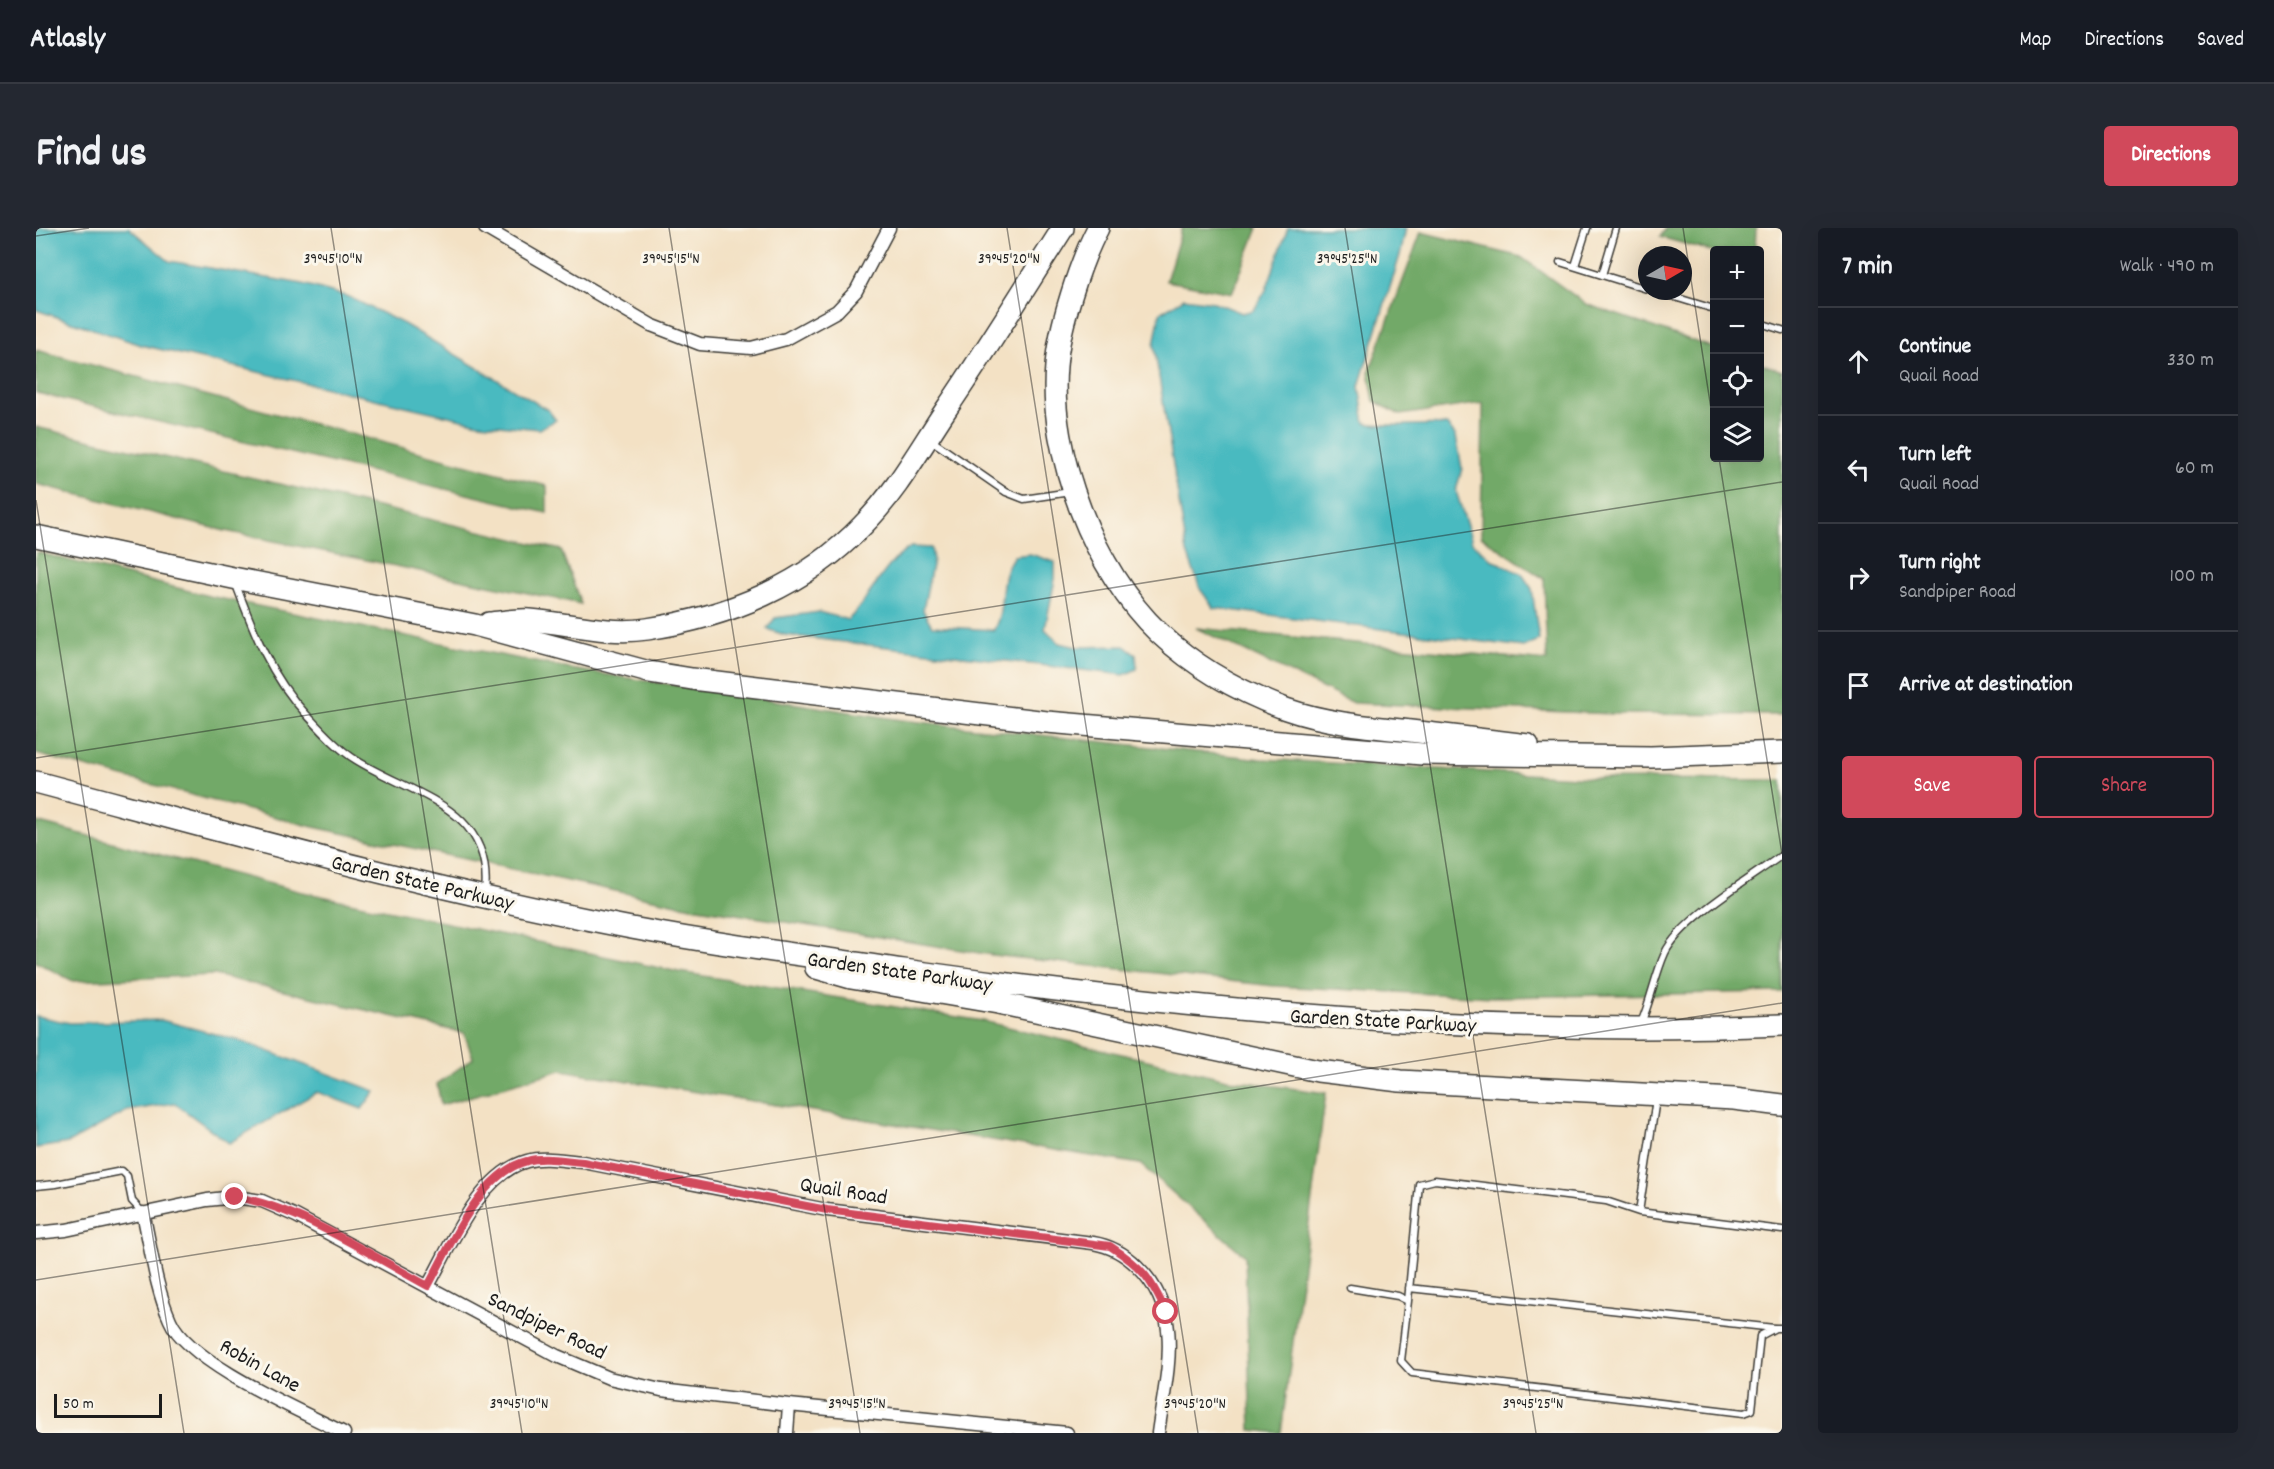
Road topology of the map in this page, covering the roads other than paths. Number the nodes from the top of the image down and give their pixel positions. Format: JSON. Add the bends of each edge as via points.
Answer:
{"nodes":[{"id":1,"x":485,"y":228,"type":"edge"},
{"id":2,"x":889,"y":228,"type":"edge"},
{"id":3,"x":1063,"y":228,"type":"edge"},
{"id":4,"x":1098,"y":228,"type":"edge"},
{"id":5,"x":1587,"y":228,"type":"edge"},
{"id":6,"x":1616,"y":228,"type":"edge"},
{"id":7,"x":1560,"y":262,"type":"dead end"},
{"id":8,"x":1575,"y":266,"type":"junction"},
{"id":9,"x":1602,"y":275,"type":"junction"},
{"id":10,"x":1638,"y":285,"type":"edge"},
{"id":11,"x":1684,"y":300,"type":"edge"},
{"id":12,"x":1710,"y":308,"type":"edge"},
{"id":13,"x":1764,"y":324,"type":"edge"},
{"id":14,"x":1782,"y":330,"type":"edge"},
{"id":15,"x":928,"y":437,"type":"junction"},
{"id":16,"x":1074,"y":492,"type":"junction"},
{"id":17,"x":36,"y":536,"type":"edge"},
{"id":18,"x":233,"y":578,"type":"junction"},
{"id":19,"x":475,"y":625,"type":"junction"},
{"id":20,"x":1782,"y":752,"type":"edge"},
{"id":21,"x":1651,"y":757,"type":"junction"},
{"id":22,"x":36,"y":782,"type":"edge"},
{"id":23,"x":1782,"y":855,"type":"edge"},
{"id":24,"x":485,"y":896,"type":"junction"},
{"id":25,"x":785,"y":955,"type":"junction"},
{"id":26,"x":1782,"y":1025,"type":"edge"},
{"id":27,"x":1640,"y":1027,"type":"junction"},
{"id":28,"x":1657,"y":1095,"type":"junction"},
{"id":29,"x":1782,"y":1105,"type":"edge"},
{"id":30,"x":36,"y":1186,"type":"edge"},
{"id":31,"x":1639,"y":1212,"type":"junction"},
{"id":32,"x":143,"y":1213,"type":"junction"},
{"id":33,"x":1782,"y":1230,"type":"edge"},
{"id":34,"x":36,"y":1233,"type":"edge"},
{"id":35,"x":428,"y":1286,"type":"junction"},
{"id":36,"x":1350,"y":1288,"type":"dead end"},
{"id":37,"x":1409,"y":1288,"type":"junction"},
{"id":38,"x":1408,"y":1301,"type":"junction"},
{"id":39,"x":1778,"y":1328,"type":"edge"},
{"id":40,"x":789,"y":1406,"type":"junction"},
{"id":41,"x":969,"y":1427,"type":"edge"},
{"id":42,"x":344,"y":1433,"type":"edge"},
{"id":43,"x":787,"y":1433,"type":"edge"},
{"id":44,"x":1067,"y":1433,"type":"edge"},
{"id":45,"x":1158,"y":1433,"type":"edge"}],
"edges":[{"from":1,"to":2,"type":"street","via":[[651,325],[700,344],[751,348],[786,339],[837,311],[856,291]]},
{"from":3,"to":15,"type":"highway"},
{"from":4,"to":16,"type":"highway","via":[[1081,267],[1056,366],[1059,439]]},
{"from":5,"to":8,"type":"lane"},
{"from":6,"to":9,"type":"lane"},
{"from":7,"to":8,"type":"lane"},
{"from":8,"to":9,"type":"lane"},
{"from":9,"to":10,"type":"lane"},
{"from":11,"to":12,"type":"lane"},
{"from":13,"to":14,"type":"lane"},
{"from":15,"to":16,"type":"lane","via":[[1006,492],[1024,500]]},
{"from":15,"to":19,"type":"highway","via":[[864,525],[838,549],[777,591],[712,616],[645,630],[582,628],[528,620]]},
{"from":16,"to":21,"type":"highway","via":[[1107,565],[1131,601],[1158,632],[1233,686],[1287,709],[1336,723]]},
{"from":17,"to":18,"type":"highway"},
{"from":18,"to":19,"type":"highway"},
{"from":18,"to":24,"type":"lane","via":[[272,671],[305,713],[354,759],[440,804],[477,840],[487,871]]},
{"from":19,"to":21,"type":"highway","via":[[650,672],[1047,722],[1455,756]]},
{"from":20,"to":21,"type":"highway"},
{"from":22,"to":24,"type":"highway","name":"Garden State Parkway"},
{"from":23,"to":27,"type":"lane","via":[[1695,918],[1665,951]]},
{"from":24,"to":25,"type":"highway","name":"Garden State Parkway","via":[[603,923]]},
{"from":25,"to":27,"type":"highway","name":"Garden State Parkway","via":[[1066,992],[1260,1012],[1451,1024]]},
{"from":25,"to":28,"type":"highway","via":[[851,978],[988,1001],[1318,1071],[1400,1080]]},
{"from":26,"to":27,"type":"highway","name":"Garden State Parkway"},
{"from":28,"to":29,"type":"highway"},
{"from":28,"to":31,"type":"lane"},
{"from":30,"to":32,"type":"lane","via":[[122,1171],[127,1176],[132,1201]]},
{"from":31,"to":33,"type":"lane"},
{"from":31,"to":37,"type":"lane","via":[[1605,1201],[1435,1180],[1419,1184]]},
{"from":32,"to":34,"type":"street","name":"Sandpiper Road"},
{"from":32,"to":35,"type":"street","name":"Sandpiper Road","via":[[235,1197],[262,1201]]},
{"from":32,"to":42,"type":"street","name":"Robin Lane","via":[[170,1322],[214,1366]]},
{"from":35,"to":40,"type":"street","name":"Sandpiper Road","via":[[557,1356],[609,1378],[661,1390]]},
{"from":35,"to":45,"type":"street","name":"Quail Road","via":[[481,1192],[526,1161],[550,1159],[583,1162],[827,1210],[1110,1246],[1151,1280],[1166,1312],[1170,1345]]},
{"from":36,"to":38,"type":"lane"},
{"from":37,"to":38,"type":"lane"},
{"from":37,"to":39,"type":"lane"},
{"from":38,"to":39,"type":"lane","via":[[1401,1361],[1412,1373],[1744,1413],[1752,1410],[1760,1336]]},
{"from":40,"to":41,"type":"street","name":"Sandpiper Road"},
{"from":40,"to":43,"type":"street"},
{"from":41,"to":44,"type":"street","name":"Sandpiper Road"}]}
